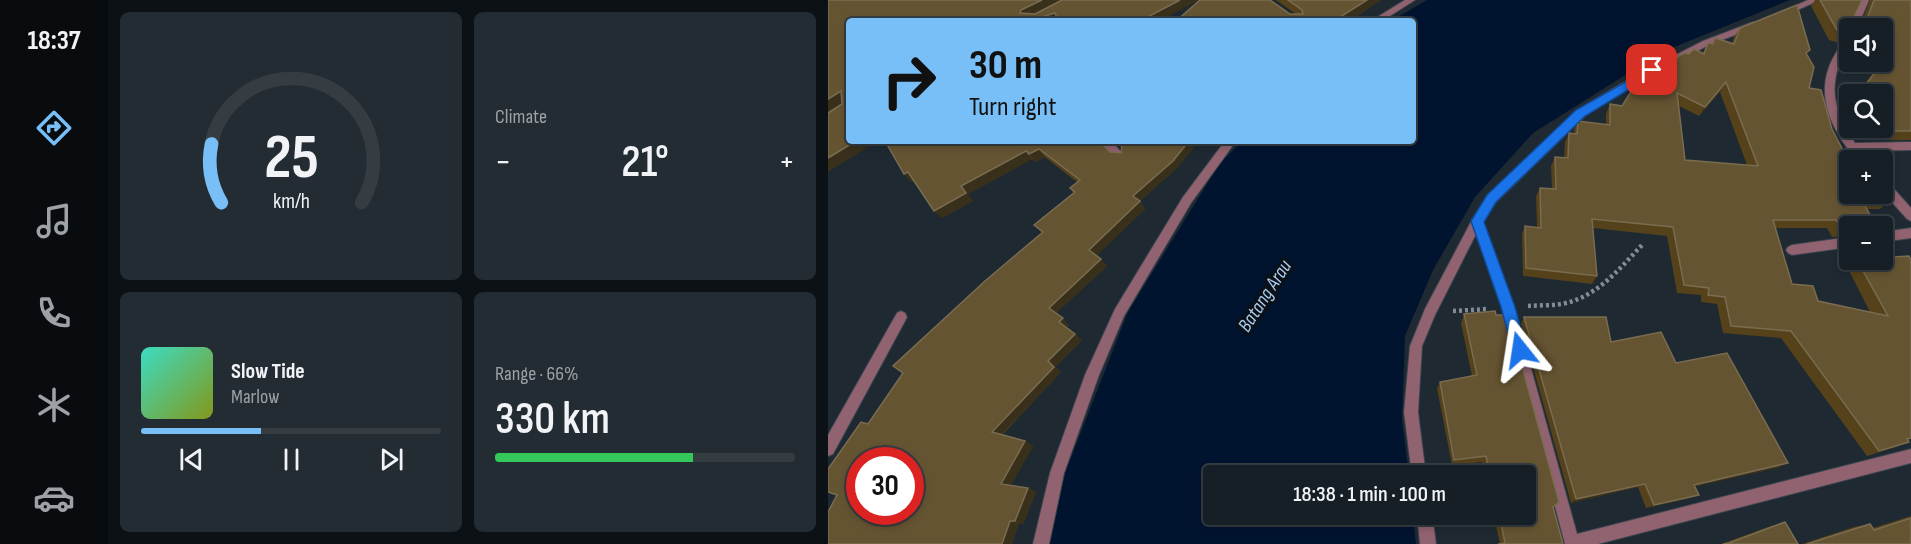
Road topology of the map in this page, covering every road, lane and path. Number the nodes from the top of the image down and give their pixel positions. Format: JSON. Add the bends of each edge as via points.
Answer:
{"nodes":[{"id":1,"x":1411,"y":0,"type":"edge"},
{"id":2,"x":1816,"y":0,"type":"edge"},
{"id":3,"x":1865,"y":0,"type":"edge"},
{"id":4,"x":1380,"y":18,"type":"edge"},
{"id":5,"x":1857,"y":18,"type":"edge"},
{"id":6,"x":1839,"y":57,"type":"edge"},
{"id":7,"x":1107,"y":144,"type":"edge"},
{"id":8,"x":1229,"y":144,"type":"edge"},
{"id":9,"x":1911,"y":146,"type":"edge"},
{"id":10,"x":1850,"y":147,"type":"junction"},
{"id":11,"x":1853,"y":150,"type":"edge"},
{"id":12,"x":1120,"y":156,"type":"edge"},
{"id":13,"x":1893,"y":196,"type":"edge"},
{"id":14,"x":1911,"y":216,"type":"edge"},
{"id":15,"x":1477,"y":221,"type":"junction"},
{"id":16,"x":1911,"y":233,"type":"edge"},
{"id":17,"x":1893,"y":235,"type":"edge"},
{"id":18,"x":1643,"y":244,"type":"dead end"},
{"id":19,"x":1839,"y":244,"type":"edge"},
{"id":20,"x":1792,"y":250,"type":"dead end"},
{"id":21,"x":1508,"y":307,"type":"junction"},
{"id":22,"x":1429,"y":313,"type":"junction"},
{"id":23,"x":901,"y":317,"type":"dead end"},
{"id":24,"x":828,"y":449,"type":"edge"},
{"id":25,"x":1911,"y":456,"type":"edge"},
{"id":26,"x":1418,"y":465,"type":"edge"},
{"id":27,"x":1425,"y":525,"type":"edge"},
{"id":28,"x":1041,"y":544,"type":"edge"},
{"id":29,"x":1428,"y":544,"type":"edge"},
{"id":30,"x":1572,"y":544,"type":"edge"}],
"edges":[{"from":1,"to":4,"type":"street"},
{"from":2,"to":15,"type":"street","via":[[1706,43],[1581,113],[1492,199]]},
{"from":3,"to":5,"type":"street"},
{"from":6,"to":10,"type":"street","via":[[1829,85],[1829,98]]},
{"from":7,"to":12,"type":"street"},
{"from":8,"to":28,"type":"street","via":[[1187,200],[1119,313],[1057,473]]},
{"from":9,"to":10,"type":"street"},
{"from":10,"to":11,"type":"street"},
{"from":13,"to":14,"type":"street"},
{"from":15,"to":21,"type":"street"},
{"from":15,"to":22,"type":"street"},
{"from":16,"to":17,"type":"street"},
{"from":18,"to":21,"type":"path","via":[[1597,290],[1583,298],[1564,304]]},
{"from":19,"to":20,"type":"street"},
{"from":21,"to":22,"type":"path"},
{"from":21,"to":30,"type":"street"},
{"from":22,"to":26,"type":"street","via":[[1416,346],[1412,386]]},
{"from":23,"to":24,"type":"street"},
{"from":25,"to":30,"type":"street"},
{"from":27,"to":29,"type":"street"}]}
